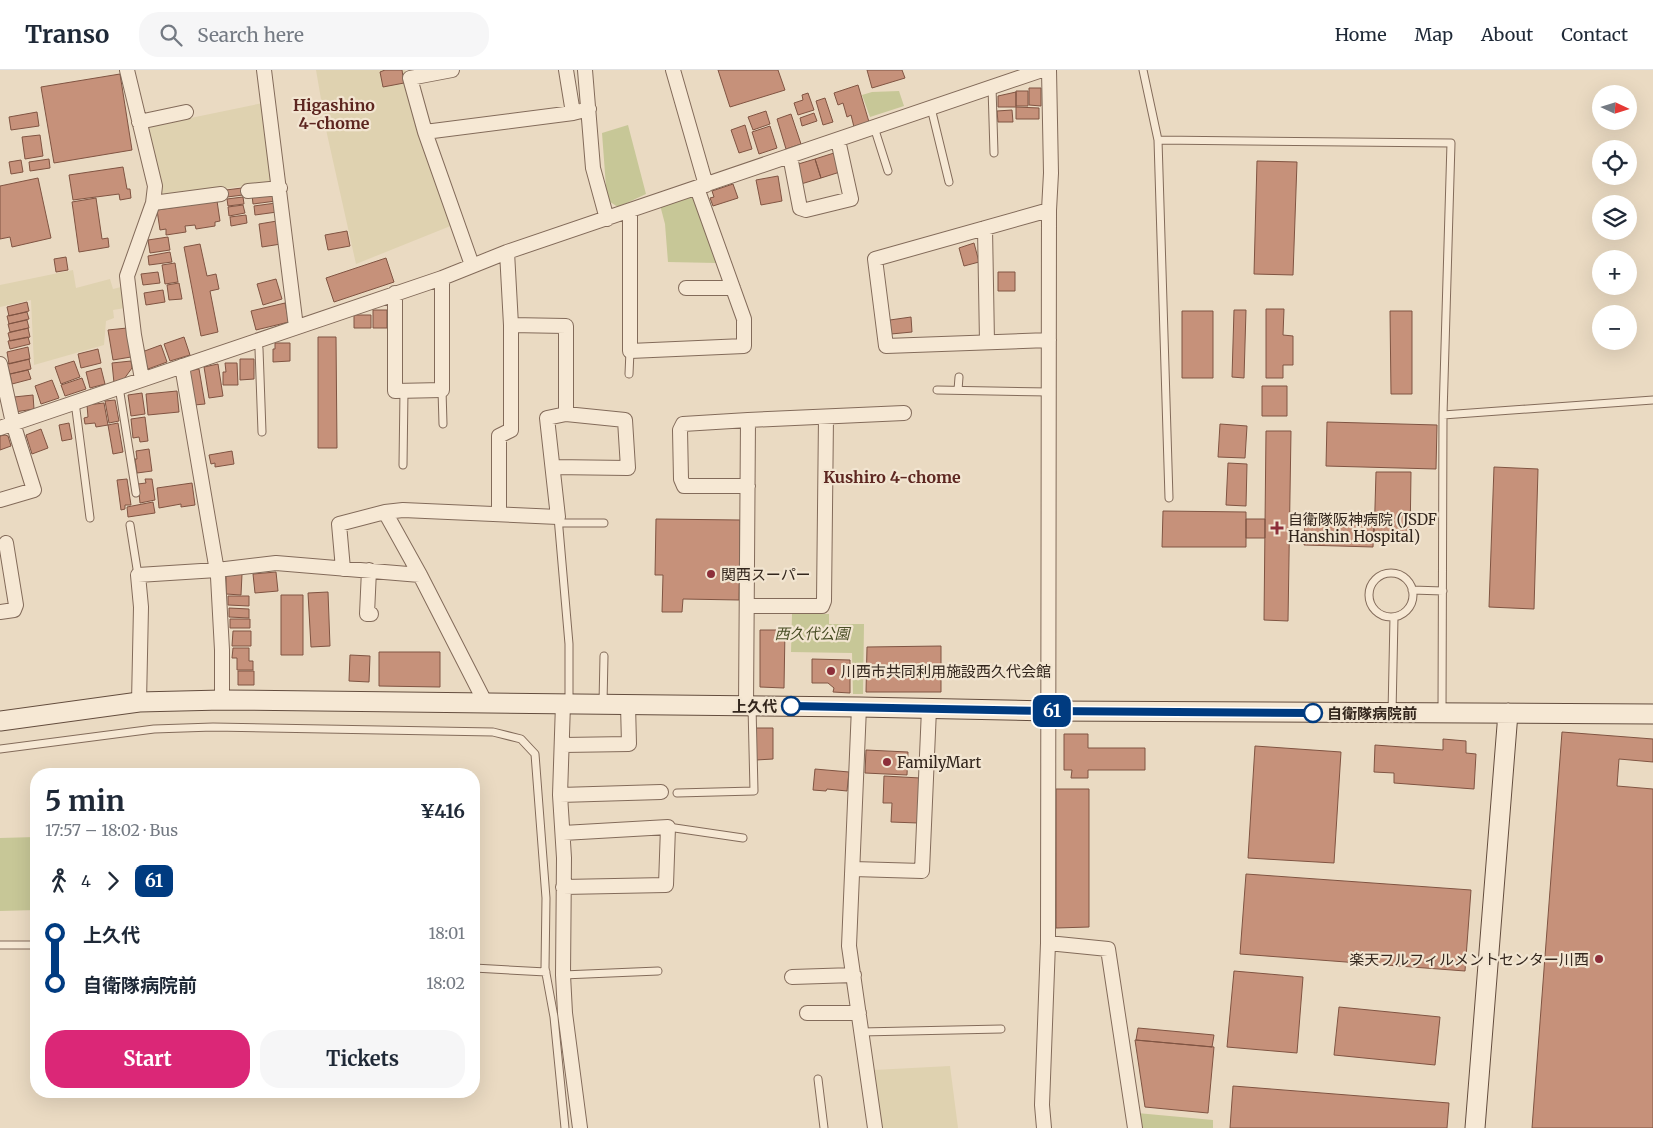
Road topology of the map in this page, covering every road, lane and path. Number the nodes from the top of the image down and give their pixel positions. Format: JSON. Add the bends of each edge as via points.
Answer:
{"nodes":[{"id":1,"x":126,"y":70,"type":"edge"},
{"id":2,"x":264,"y":70,"type":"edge"},
{"id":3,"x":452,"y":70,"type":"edge"},
{"id":4,"x":566,"y":70,"type":"edge"},
{"id":5,"x":584,"y":70,"type":"edge"},
{"id":6,"x":673,"y":70,"type":"edge"},
{"id":7,"x":1042,"y":70,"type":"edge"},
{"id":8,"x":1048,"y":70,"type":"edge"},
{"id":9,"x":1143,"y":70,"type":"edge"},
{"id":10,"x":409,"y":74,"type":"edge"},
{"id":11,"x":992,"y":87,"type":"junction"},
{"id":12,"x":931,"y":108,"type":"junction"},
{"id":13,"x":589,"y":109,"type":"junction"},
{"id":14,"x":186,"y":112,"type":"dead end"},
{"id":15,"x":573,"y":113,"type":"junction"},
{"id":16,"x":138,"y":122,"type":"junction"},
{"id":17,"x":874,"y":127,"type":"junction"},
{"id":18,"x":425,"y":132,"type":"junction"},
{"id":19,"x":838,"y":140,"type":"junction"},
{"id":20,"x":1158,"y":140,"type":"junction"},
{"id":21,"x":994,"y":153,"type":"dead end"},
{"id":22,"x":790,"y":156,"type":"junction"},
{"id":23,"x":888,"y":172,"type":"dead end"},
{"id":24,"x":949,"y":182,"type":"dead end"},
{"id":25,"x":701,"y":186,"type":"junction"},
{"id":26,"x":280,"y":188,"type":"junction"},
{"id":27,"x":248,"y":191,"type":"dead end"},
{"id":28,"x":221,"y":194,"type":"dead end"},
{"id":29,"x":153,"y":203,"type":"junction"},
{"id":30,"x":1049,"y":210,"type":"junction"},
{"id":31,"x":630,"y":211,"type":"junction"},
{"id":32,"x":607,"y":219,"type":"junction"},
{"id":33,"x":985,"y":228,"type":"junction"},
{"id":34,"x":507,"y":252,"type":"junction"},
{"id":35,"x":472,"y":265,"type":"junction"},
{"id":36,"x":442,"y":278,"type":"junction"},
{"id":37,"x":686,"y":288,"type":"dead end"},
{"id":38,"x":733,"y":288,"type":"junction"},
{"id":39,"x":395,"y":293,"type":"junction"},
{"id":40,"x":511,"y":325,"type":"junction"},
{"id":41,"x":296,"y":327,"type":"junction"},
{"id":42,"x":257,"y":340,"type":"junction"},
{"id":43,"x":1049,"y":340,"type":"junction"},
{"id":44,"x":987,"y":342,"type":"junction"},
{"id":45,"x":630,"y":351,"type":"junction"},
{"id":46,"x":0,"y":364,"type":"edge"},
{"id":47,"x":182,"y":366,"type":"junction"},
{"id":48,"x":629,"y":374,"type":"dead end"},
{"id":49,"x":959,"y":377,"type":"dead end"},
{"id":50,"x":142,"y":379,"type":"junction"},
{"id":51,"x":119,"y":387,"type":"junction"},
{"id":52,"x":442,"y":390,"type":"junction"},
{"id":53,"x":937,"y":390,"type":"dead end"},
{"id":54,"x":958,"y":390,"type":"junction"},
{"id":55,"x":404,"y":392,"type":"junction"},
{"id":56,"x":1049,"y":392,"type":"junction"},
{"id":57,"x":1653,"y":400,"type":"edge"},
{"id":58,"x":75,"y":402,"type":"junction"},
{"id":59,"x":904,"y":413,"type":"dead end"},
{"id":60,"x":566,"y":414,"type":"junction"},
{"id":61,"x":1443,"y":415,"type":"junction"},
{"id":62,"x":826,"y":417,"type":"junction"},
{"id":63,"x":748,"y":420,"type":"junction"},
{"id":64,"x":443,"y":424,"type":"dead end"},
{"id":65,"x":7,"y":426,"type":"edge"},
{"id":66,"x":262,"y":432,"type":"dead end"},
{"id":67,"x":403,"y":465,"type":"dead end"},
{"id":68,"x":553,"y":467,"type":"junction"},
{"id":69,"x":748,"y":486,"type":"junction"},
{"id":70,"x":136,"y":493,"type":"dead end"},
{"id":71,"x":1168,"y":498,"type":"dead end"},
{"id":72,"x":0,"y":500,"type":"edge"},
{"id":73,"x":385,"y":512,"type":"junction"},
{"id":74,"x":499,"y":514,"type":"junction"},
{"id":75,"x":90,"y":518,"type":"dead end"},
{"id":76,"x":558,"y":520,"type":"junction"},
{"id":77,"x":604,"y":524,"type":"dead end"},
{"id":78,"x":130,"y":525,"type":"dead end"},
{"id":79,"x":6,"y":543,"type":"dead end"},
{"id":80,"x":343,"y":569,"type":"junction"},
{"id":81,"x":217,"y":570,"type":"junction"},
{"id":82,"x":368,"y":570,"type":"junction"},
{"id":83,"x":138,"y":575,"type":"junction"},
{"id":84,"x":420,"y":575,"type":"junction"},
{"id":85,"x":1412,"y":590,"type":"junction"},
{"id":86,"x":1443,"y":590,"type":"junction"},
{"id":87,"x":747,"y":606,"type":"junction"},
{"id":88,"x":0,"y":612,"type":"edge"},
{"id":89,"x":367,"y":614,"type":"dead end"},
{"id":90,"x":1394,"y":617,"type":"junction"},
{"id":91,"x":604,"y":656,"type":"dead end"},
{"id":92,"x":222,"y":700,"type":"junction"},
{"id":93,"x":139,"y":702,"type":"junction"},
{"id":94,"x":486,"y":704,"type":"junction"},
{"id":95,"x":566,"y":704,"type":"junction"},
{"id":96,"x":603,"y":704,"type":"junction"},
{"id":97,"x":628,"y":705,"type":"junction"},
{"id":98,"x":749,"y":706,"type":"junction"},
{"id":99,"x":859,"y":707,"type":"junction"},
{"id":100,"x":929,"y":709,"type":"junction"},
{"id":101,"x":1048,"y":711,"type":"junction"},
{"id":102,"x":1392,"y":713,"type":"junction"},
{"id":103,"x":1442,"y":713,"type":"junction"},
{"id":104,"x":1508,"y":713,"type":"junction"},
{"id":105,"x":1653,"y":714,"type":"edge"},
{"id":106,"x":0,"y":719,"type":"edge"},
{"id":107,"x":563,"y":745,"type":"junction"},
{"id":108,"x":0,"y":749,"type":"edge"},
{"id":109,"x":661,"y":792,"type":"dead end"},
{"id":110,"x":677,"y":792,"type":"dead end"},
{"id":111,"x":560,"y":795,"type":"junction"},
{"id":112,"x":668,"y":827,"type":"junction"},
{"id":113,"x":562,"y":833,"type":"junction"},
{"id":114,"x":743,"y":838,"type":"dead end"},
{"id":115,"x":853,"y":869,"type":"junction"},
{"id":116,"x":563,"y":887,"type":"junction"},
{"id":117,"x":1048,"y":943,"type":"junction"},
{"id":118,"x":0,"y":945,"type":"edge"},
{"id":119,"x":30,"y":945,"type":"edge"},
{"id":120,"x":480,"y":968,"type":"edge"},
{"id":121,"x":658,"y":971,"type":"dead end"},
{"id":122,"x":546,"y":972,"type":"junction"},
{"id":123,"x":854,"y":974,"type":"junction"},
{"id":124,"x":563,"y":976,"type":"junction"},
{"id":125,"x":792,"y":977,"type":"dead end"},
{"id":126,"x":807,"y":1013,"type":"dead end"},
{"id":127,"x":859,"y":1013,"type":"junction"},
{"id":128,"x":1001,"y":1029,"type":"dead end"},
{"id":129,"x":861,"y":1032,"type":"junction"},
{"id":130,"x":818,"y":1079,"type":"dead end"},
{"id":131,"x":565,"y":1128,"type":"edge"},
{"id":132,"x":580,"y":1128,"type":"edge"},
{"id":133,"x":824,"y":1128,"type":"edge"},
{"id":134,"x":875,"y":1128,"type":"edge"},
{"id":135,"x":1044,"y":1128,"type":"edge"},
{"id":136,"x":1134,"y":1128,"type":"edge"},
{"id":137,"x":1475,"y":1128,"type":"edge"}],
"edges":[{"from":1,"to":16,"type":"street"},
{"from":2,"to":26,"type":"street"},
{"from":3,"to":10,"type":"street"},
{"from":4,"to":15,"type":"street"},
{"from":5,"to":13,"type":"street"},
{"from":6,"to":25,"type":"street"},
{"from":7,"to":11,"type":"street"},
{"from":8,"to":30,"type":"street"},
{"from":9,"to":20,"type":"lane"},
{"from":10,"to":18,"type":"street"},
{"from":11,"to":12,"type":"street"},
{"from":11,"to":21,"type":"lane"},
{"from":12,"to":17,"type":"street"},
{"from":12,"to":24,"type":"lane"},
{"from":13,"to":15,"type":"street"},
{"from":13,"to":32,"type":"street","via":[[593,168]]},
{"from":14,"to":16,"type":"street"},
{"from":15,"to":18,"type":"street"},
{"from":16,"to":29,"type":"street","via":[[156,186]]},
{"from":17,"to":19,"type":"street"},
{"from":17,"to":23,"type":"lane"},
{"from":18,"to":35,"type":"street"},
{"from":19,"to":22,"type":"street"},
{"from":19,"to":22,"type":"street","via":[[851,199],[806,210],[800,208]]},
{"from":20,"to":61,"type":"lane","via":[[1451,143]]},
{"from":20,"to":71,"type":"lane"},
{"from":22,"to":25,"type":"street"},
{"from":25,"to":31,"type":"street"},
{"from":25,"to":38,"type":"street"},
{"from":26,"to":27,"type":"street"},
{"from":26,"to":41,"type":"street"},
{"from":28,"to":29,"type":"street"},
{"from":29,"to":50,"type":"street","via":[[126,276]]},
{"from":30,"to":33,"type":"street"},
{"from":30,"to":43,"type":"street"},
{"from":31,"to":32,"type":"street"},
{"from":31,"to":45,"type":"street"},
{"from":32,"to":34,"type":"street"},
{"from":33,"to":44,"type":"street"},
{"from":33,"to":44,"type":"street","via":[[875,259],[886,346]]},
{"from":34,"to":35,"type":"street"},
{"from":34,"to":40,"type":"street"},
{"from":35,"to":36,"type":"street"},
{"from":36,"to":39,"type":"street"},
{"from":36,"to":52,"type":"street"},
{"from":37,"to":38,"type":"street"},
{"from":38,"to":45,"type":"street","via":[[749,346]]},
{"from":39,"to":41,"type":"street"},
{"from":39,"to":55,"type":"street","via":[[395,391]]},
{"from":40,"to":60,"type":"street","via":[[566,326]]},
{"from":40,"to":74,"type":"street","via":[[511,430],[499,436]]},
{"from":41,"to":42,"type":"street"},
{"from":42,"to":47,"type":"street"},
{"from":42,"to":66,"type":"lane"},
{"from":43,"to":44,"type":"street"},
{"from":43,"to":56,"type":"street"},
{"from":45,"to":48,"type":"lane"},
{"from":46,"to":65,"type":"street"},
{"from":47,"to":50,"type":"street"},
{"from":47,"to":81,"type":"street"},
{"from":49,"to":54,"type":"lane"},
{"from":50,"to":51,"type":"street"},
{"from":51,"to":58,"type":"street"},
{"from":51,"to":70,"type":"lane"},
{"from":52,"to":55,"type":"street"},
{"from":52,"to":64,"type":"lane"},
{"from":53,"to":54,"type":"lane"},
{"from":54,"to":56,"type":"lane"},
{"from":55,"to":67,"type":"lane"},
{"from":56,"to":101,"type":"street"},
{"from":57,"to":61,"type":"lane"},
{"from":58,"to":65,"type":"street"},
{"from":58,"to":75,"type":"lane"},
{"from":59,"to":62,"type":"street"},
{"from":60,"to":68,"type":"street","via":[[547,418]]},
{"from":60,"to":68,"type":"street","via":[[624,420],[628,468]]},
{"from":61,"to":86,"type":"lane"},
{"from":62,"to":63,"type":"street"},
{"from":62,"to":87,"type":"street","via":[[822,606]]},
{"from":63,"to":69,"type":"street"},
{"from":63,"to":69,"type":"street","via":[[683,424],[680,430],[684,486]]},
{"from":65,"to":72,"type":"street","via":[[34,490]]},
{"from":68,"to":76,"type":"street"},
{"from":69,"to":87,"type":"street"},
{"from":73,"to":74,"type":"street"},
{"from":73,"to":80,"type":"street","via":[[339,524]]},
{"from":73,"to":84,"type":"street"},
{"from":74,"to":76,"type":"street"},
{"from":76,"to":77,"type":"lane"},
{"from":76,"to":95,"type":"lane","via":[[569,644]]},
{"from":78,"to":83,"type":"lane"},
{"from":79,"to":88,"type":"street","via":[[16,605],[14,610]]},
{"from":80,"to":81,"type":"street","via":[[276,564]]},
{"from":80,"to":82,"type":"street"},
{"from":81,"to":83,"type":"street"},
{"from":81,"to":92,"type":"street"},
{"from":82,"to":84,"type":"street"},
{"from":82,"to":89,"type":"street"},
{"from":83,"to":93,"type":"street","via":[[141,607]]},
{"from":84,"to":94,"type":"street"},
{"from":85,"to":86,"type":"lane"},
{"from":85,"to":90,"type":"lane","via":[[1409,607]]},
{"from":85,"to":90,"type":"lane","via":[[1400,575],[1392,573],[1374,581],[1370,601],[1375,610],[1381,615]]},
{"from":86,"to":103,"type":"lane"},
{"from":87,"to":98,"type":"street"},
{"from":90,"to":102,"type":"lane"},
{"from":91,"to":96,"type":"lane"},
{"from":92,"to":93,"type":"street"},
{"from":92,"to":94,"type":"street"},
{"from":93,"to":106,"type":"street"},
{"from":94,"to":95,"type":"street"},
{"from":95,"to":96,"type":"street"},
{"from":95,"to":107,"type":"street"},
{"from":96,"to":97,"type":"street"},
{"from":97,"to":98,"type":"street"},
{"from":97,"to":107,"type":"street","via":[[629,744]]},
{"from":98,"to":99,"type":"street"},
{"from":98,"to":110,"type":"lane","via":[[754,791]]},
{"from":99,"to":100,"type":"street"},
{"from":99,"to":115,"type":"street"},
{"from":100,"to":101,"type":"street"},
{"from":100,"to":115,"type":"street","via":[[922,871]]},
{"from":101,"to":102,"type":"street"},
{"from":101,"to":117,"type":"street"},
{"from":102,"to":103,"type":"street"},
{"from":103,"to":104,"type":"street"},
{"from":104,"to":105,"type":"street"},
{"from":104,"to":137,"type":"street"},
{"from":107,"to":111,"type":"street"},
{"from":108,"to":122,"type":"lane","via":[[154,729],[213,727],[493,732],[521,739],[534,754],[546,898]]},
{"from":109,"to":111,"type":"street"},
{"from":111,"to":113,"type":"street"},
{"from":112,"to":113,"type":"street"},
{"from":112,"to":114,"type":"lane"},
{"from":112,"to":116,"type":"street","via":[[666,885]]},
{"from":113,"to":116,"type":"street"},
{"from":115,"to":123,"type":"street","via":[[849,946]]},
{"from":116,"to":124,"type":"street"},
{"from":117,"to":135,"type":"street"},
{"from":117,"to":136,"type":"street","via":[[1108,949]]},
{"from":118,"to":119,"type":"lane"},
{"from":120,"to":122,"type":"lane"},
{"from":121,"to":124,"type":"lane"},
{"from":122,"to":131,"type":"lane","via":[[554,1017]]},
{"from":123,"to":125,"type":"street"},
{"from":123,"to":127,"type":"street"},
{"from":124,"to":132,"type":"street"},
{"from":126,"to":127,"type":"street"},
{"from":127,"to":129,"type":"street"},
{"from":128,"to":129,"type":"lane"},
{"from":129,"to":134,"type":"street"},
{"from":130,"to":133,"type":"lane"}]}
